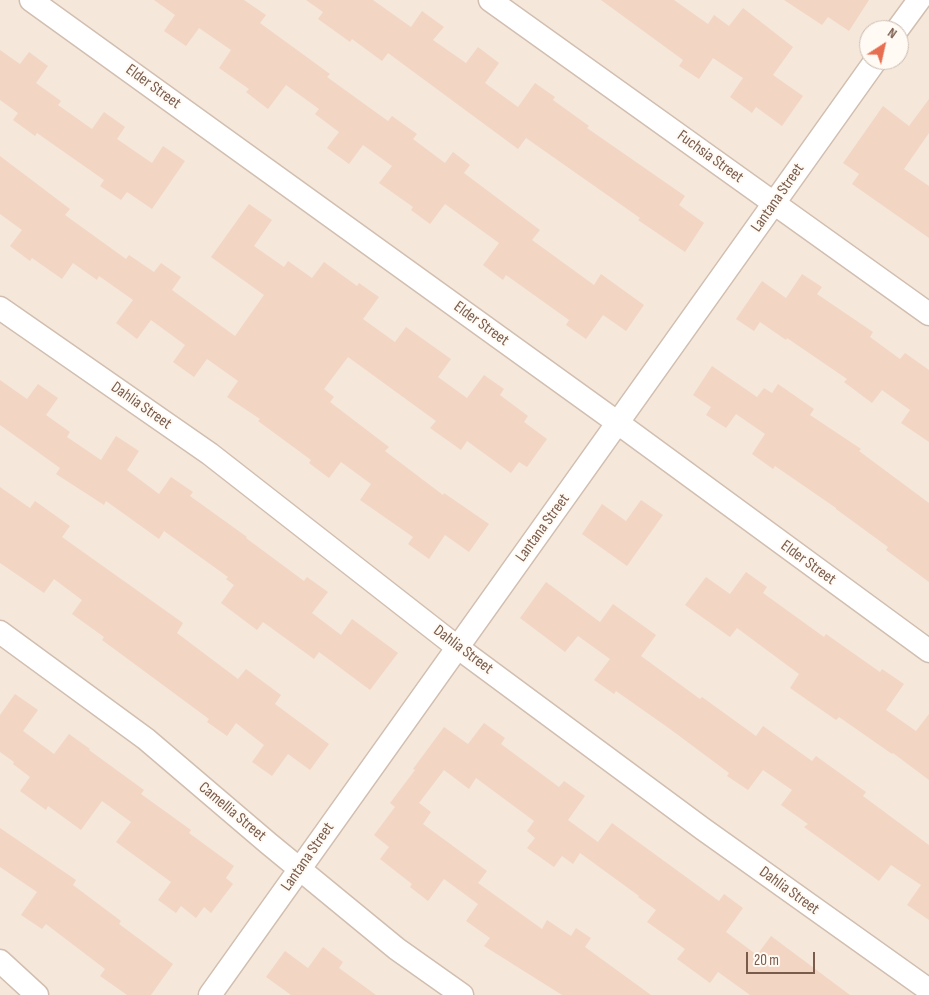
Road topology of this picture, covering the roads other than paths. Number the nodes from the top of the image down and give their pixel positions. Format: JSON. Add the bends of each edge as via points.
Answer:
{"nodes":[{"id":1,"x":30,"y":0,"type":"edge"},
{"id":2,"x":490,"y":0,"type":"edge"},
{"id":3,"x":919,"y":0,"type":"edge"},
{"id":4,"x":904,"y":20,"type":"edge"},
{"id":5,"x":869,"y":70,"type":"edge"},
{"id":6,"x":774,"y":203,"type":"junction"},
{"id":7,"x":0,"y":308,"type":"edge"},
{"id":8,"x":929,"y":314,"type":"edge"},
{"id":9,"x":618,"y":423,"type":"junction"},
{"id":10,"x":0,"y":632,"type":"edge"},
{"id":11,"x":458,"y":647,"type":"junction"},
{"id":12,"x":929,"y":651,"type":"edge"},
{"id":13,"x":300,"y":868,"type":"junction"},
{"id":14,"x":0,"y":961,"type":"edge"},
{"id":15,"x":929,"y":990,"type":"edge"},
{"id":16,"x":37,"y":995,"type":"edge"},
{"id":17,"x":210,"y":995,"type":"edge"},
{"id":18,"x":462,"y":995,"type":"edge"}],
"edges":[{"from":1,"to":9,"type":"street","name":"Elder Street"},
{"from":2,"to":6,"type":"street","name":"Fuchsia Street"},
{"from":3,"to":4,"type":"street"},
{"from":5,"to":6,"type":"street","name":"Lantana Street"},
{"from":6,"to":8,"type":"street","name":"Fuchsia Street"},
{"from":6,"to":9,"type":"street","name":"Lantana Street"},
{"from":7,"to":11,"type":"street","name":"Dahlia Street","via":[[210,454]]},
{"from":9,"to":11,"type":"street","name":"Lantana Street"},
{"from":9,"to":12,"type":"street","name":"Elder Street"},
{"from":10,"to":13,"type":"street","name":"Camellia Street","via":[[146,739]]},
{"from":11,"to":13,"type":"street","name":"Lantana Street"},
{"from":11,"to":15,"type":"street","name":"Dahlia Street","via":[[703,829]]},
{"from":13,"to":17,"type":"street","name":"Lantana Street"},
{"from":13,"to":18,"type":"street","name":"Camellia Street","via":[[397,949]]},
{"from":14,"to":16,"type":"street"}]}
